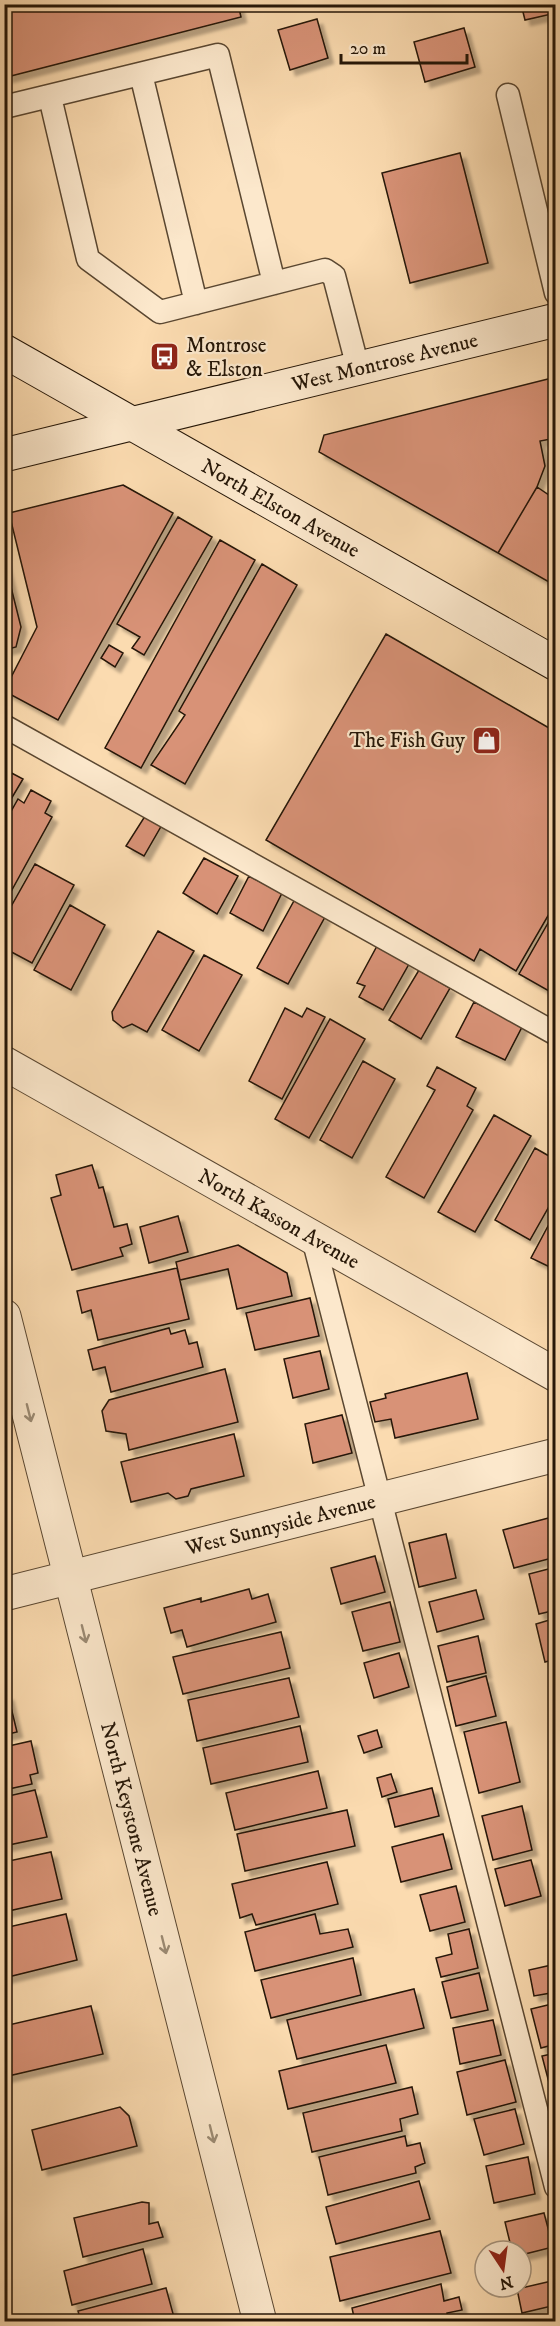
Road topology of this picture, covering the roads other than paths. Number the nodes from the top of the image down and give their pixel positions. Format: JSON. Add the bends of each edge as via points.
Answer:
{"nodes":[{"id":1,"x":141,"y":74,"type":"junction"},
{"id":2,"x":508,"y":95,"type":"dead end"},
{"id":3,"x":50,"y":97,"type":"junction"},
{"id":4,"x":4,"y":107,"type":"edge"},
{"id":5,"x":273,"y":283,"type":"junction"},
{"id":6,"x":555,"y":293,"type":"edge"},
{"id":7,"x":196,"y":303,"type":"junction"},
{"id":8,"x":555,"y":320,"type":"edge"},
{"id":9,"x":4,"y":351,"type":"edge"},
{"id":10,"x":358,"y":368,"type":"junction"},
{"id":11,"x":130,"y":424,"type":"junction"},
{"id":12,"x":4,"y":455,"type":"edge"},
{"id":13,"x":555,"y":664,"type":"edge"},
{"id":14,"x":4,"y":726,"type":"edge"},
{"id":15,"x":555,"y":1034,"type":"edge"},
{"id":16,"x":4,"y":1063,"type":"edge"},
{"id":17,"x":313,"y":1238,"type":"junction"},
{"id":18,"x":4,"y":1316,"type":"edge"},
{"id":19,"x":555,"y":1375,"type":"edge"},
{"id":20,"x":555,"y":1455,"type":"edge"},
{"id":21,"x":380,"y":1500,"type":"junction"},
{"id":22,"x":70,"y":1578,"type":"junction"},
{"id":23,"x":4,"y":1594,"type":"edge"},
{"id":24,"x":555,"y":2187,"type":"edge"},
{"id":25,"x":260,"y":2322,"type":"edge"}],
"edges":[{"from":1,"to":3,"type":"lane"},
{"from":1,"to":5,"type":"lane","via":[[218,55]]},
{"from":1,"to":7,"type":"lane"},
{"from":2,"to":6,"type":"lane"},
{"from":3,"to":4,"type":"lane"},
{"from":3,"to":7,"type":"lane","via":[[88,259],[160,312]]},
{"from":5,"to":7,"type":"lane"},
{"from":5,"to":10,"type":"lane","via":[[325,270],[334,276]]},
{"from":8,"to":10,"type":"street","name":"West Montrose Avenue"},
{"from":9,"to":11,"type":"street","name":"North Elston Avenue"},
{"from":10,"to":11,"type":"street","name":"West Montrose Avenue"},
{"from":11,"to":12,"type":"street","name":"West Montrose Avenue"},
{"from":11,"to":13,"type":"street","name":"North Elston Avenue"},
{"from":14,"to":15,"type":"lane"},
{"from":16,"to":17,"type":"street","name":"North Kasson Avenue"},
{"from":17,"to":19,"type":"street","name":"North Kasson Avenue"},
{"from":17,"to":21,"type":"lane"},
{"from":18,"to":22,"type":"street","name":"North Keystone Avenue","one_way":true},
{"from":20,"to":21,"type":"street","name":"West Sunnyside Avenue"},
{"from":21,"to":22,"type":"street","name":"West Sunnyside Avenue"},
{"from":21,"to":24,"type":"lane"},
{"from":22,"to":23,"type":"street","name":"West Sunnyside Avenue"},
{"from":22,"to":25,"type":"street","name":"North Keystone Avenue","one_way":true}]}
